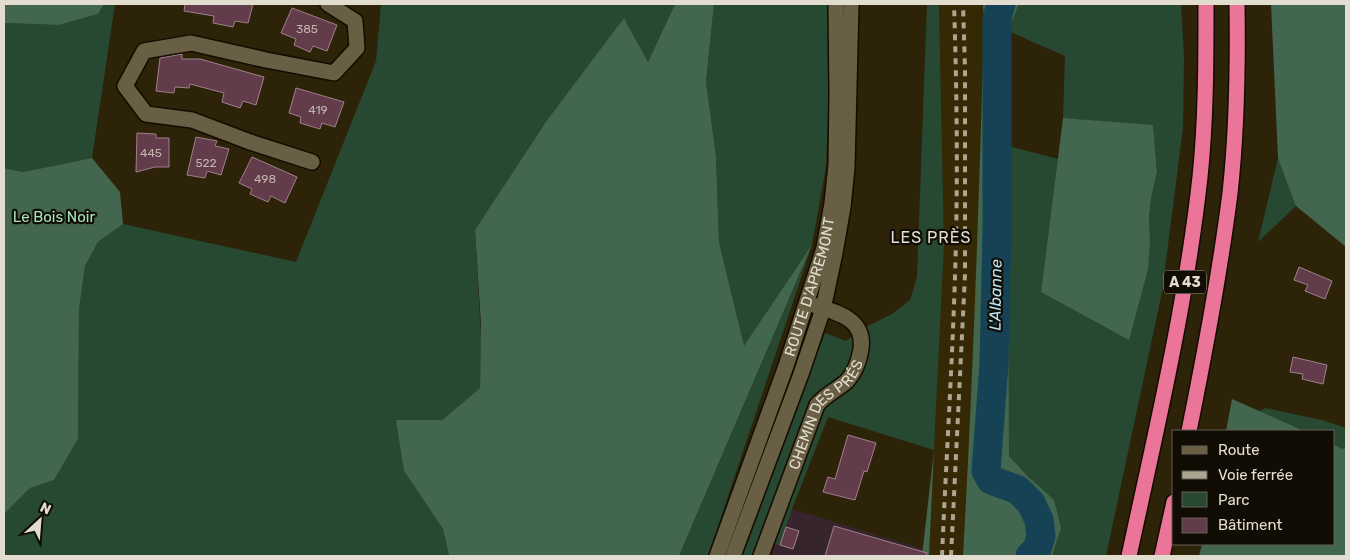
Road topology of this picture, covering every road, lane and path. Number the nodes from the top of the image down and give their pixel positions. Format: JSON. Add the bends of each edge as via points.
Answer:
{"nodes":[{"id":1,"x":328,"y":4,"type":"edge"},
{"id":2,"x":836,"y":4,"type":"edge"},
{"id":3,"x":850,"y":4,"type":"edge"},
{"id":4,"x":1206,"y":4,"type":"edge"},
{"id":5,"x":1238,"y":4,"type":"edge"},
{"id":6,"x":312,"y":162,"type":"dead end"},
{"id":7,"x":807,"y":303,"type":"junction"},
{"id":8,"x":823,"y":309,"type":"junction"},
{"id":9,"x":1189,"y":430,"type":"edge"},
{"id":10,"x":1172,"y":511,"type":"edge"},
{"id":11,"x":717,"y":556,"type":"edge"},
{"id":12,"x":733,"y":556,"type":"edge"},
{"id":13,"x":761,"y":556,"type":"edge"},
{"id":14,"x":1129,"y":556,"type":"edge"},
{"id":15,"x":1162,"y":556,"type":"edge"}],
"edges":[{"from":1,"to":6,"type":"main road","via":[[356,22],[357,48],[334,73],[191,43],[144,51],[125,86],[146,114],[192,120]]},
{"from":2,"to":7,"type":"main road","name":"ROUTE D'APREMONT","via":[[836,165],[824,248]]},
{"from":3,"to":8,"type":"main road","name":"ROUTE D'APREMONT","via":[[847,168],[843,207]]},
{"from":4,"to":14,"type":"highway","number":"A 43","via":[[1200,177],[1187,270]]},
{"from":5,"to":9,"type":"highway","number":"A 43","via":[[1237,88],[1230,191],[1217,283]]},
{"from":7,"to":8,"type":"main road","name":"CHEMIN DES PRÉS"},
{"from":7,"to":11,"type":"main road","name":"ROUTE D'APREMONT"},
{"from":8,"to":12,"type":"main road","name":"ROUTE D'APREMONT"},
{"from":8,"to":13,"type":"main road","name":"CHEMIN DES PRÉS","via":[[855,323],[861,333],[860,357],[854,373],[817,406]]},
{"from":10,"to":15,"type":"highway"}]}
